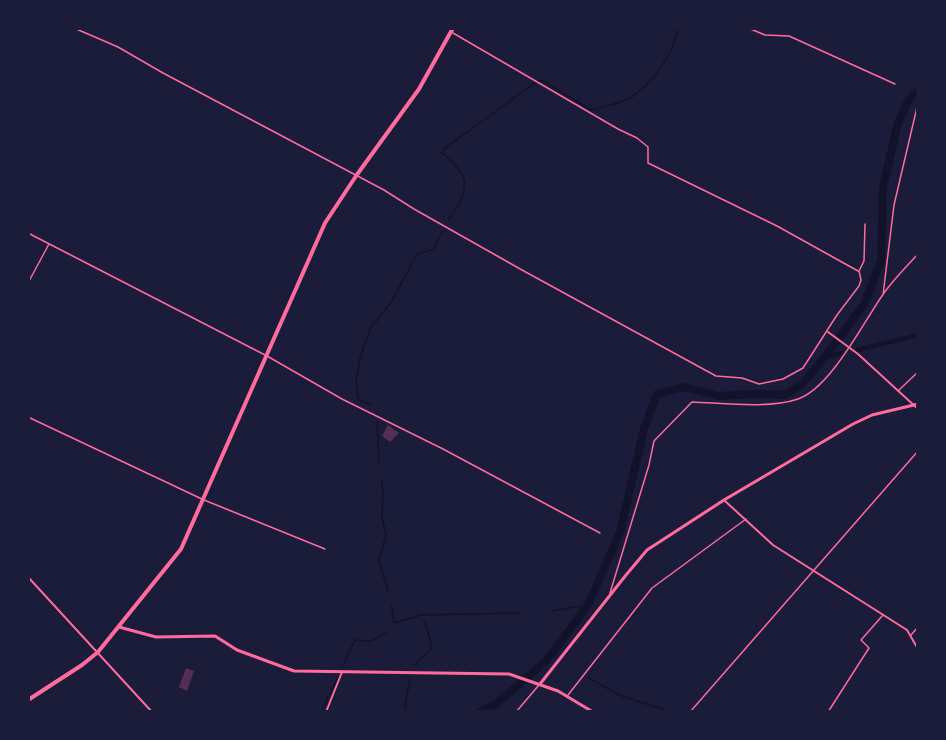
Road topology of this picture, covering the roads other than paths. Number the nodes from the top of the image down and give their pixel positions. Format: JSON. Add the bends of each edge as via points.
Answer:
{"nodes":[{"id":1,"x":74,"y":28,"type":"edge"},
{"id":2,"x":444,"y":28,"type":"edge"},
{"id":3,"x":748,"y":28,"type":"edge"},
{"id":4,"x":452,"y":30,"type":"edge"},
{"id":5,"x":895,"y":84,"type":"dead end"},
{"id":6,"x":918,"y":103,"type":"edge"},
{"id":7,"x":356,"y":176,"type":"junction"},
{"id":8,"x":865,"y":224,"type":"dead end"},
{"id":9,"x":28,"y":233,"type":"edge"},
{"id":10,"x":49,"y":244,"type":"junction"},
{"id":11,"x":918,"y":254,"type":"edge"},
{"id":12,"x":859,"y":271,"type":"junction"},
{"id":13,"x":28,"y":283,"type":"edge"},
{"id":14,"x":882,"y":296,"type":"junction"},
{"id":15,"x":829,"y":332,"type":"junction"},
{"id":16,"x":848,"y":348,"type":"junction"},
{"id":17,"x":267,"y":356,"type":"junction"},
{"id":18,"x":918,"y":372,"type":"edge"},
{"id":19,"x":898,"y":390,"type":"junction"},
{"id":20,"x":917,"y":406,"type":"edge"},
{"id":21,"x":28,"y":417,"type":"edge"},
{"id":22,"x":918,"y":451,"type":"edge"},
{"id":23,"x":204,"y":500,"type":"junction"},
{"id":24,"x":724,"y":500,"type":"junction"},
{"id":25,"x":746,"y":519,"type":"junction"},
{"id":26,"x":600,"y":533,"type":"dead end"},
{"id":27,"x":326,"y":549,"type":"dead end"},
{"id":28,"x":812,"y":571,"type":"junction"},
{"id":29,"x":28,"y":577,"type":"edge"},
{"id":30,"x":609,"y":595,"type":"junction"},
{"id":31,"x":883,"y":615,"type":"junction"},
{"id":32,"x":119,"y":627,"type":"junction"},
{"id":33,"x":918,"y":627,"type":"edge"},
{"id":34,"x":910,"y":635,"type":"junction"},
{"id":35,"x":918,"y":649,"type":"edge"},
{"id":36,"x":98,"y":652,"type":"junction"},
{"id":37,"x":343,"y":671,"type":"junction"},
{"id":38,"x":540,"y":684,"type":"junction"},
{"id":39,"x":568,"y":696,"type":"junction"},
{"id":40,"x":28,"y":700,"type":"edge"},
{"id":41,"x":152,"y":711,"type":"edge"},
{"id":42,"x":326,"y":711,"type":"edge"},
{"id":43,"x":516,"y":711,"type":"edge"},
{"id":44,"x":593,"y":711,"type":"edge"},
{"id":45,"x":690,"y":711,"type":"edge"},
{"id":46,"x":828,"y":711,"type":"edge"}],
"edges":[{"from":1,"to":7,"type":"lane","via":[[118,47]]},
{"from":2,"to":4,"type":"lane"},
{"from":3,"to":5,"type":"lane","via":[[765,35],[789,36]]},
{"from":4,"to":7,"type":"main road","via":[[418,89]]},
{"from":4,"to":12,"type":"lane","via":[[637,138],[648,147],[648,163]]},
{"from":6,"to":14,"type":"lane","via":[[894,205]]},
{"from":7,"to":15,"type":"lane","via":[[716,376],[759,384],[783,379],[803,368]]},
{"from":7,"to":17,"type":"main road","via":[[325,223]]},
{"from":8,"to":12,"type":"lane","via":[[864,261]]},
{"from":9,"to":10,"type":"lane"},
{"from":10,"to":13,"type":"lane"},
{"from":10,"to":17,"type":"lane"},
{"from":11,"to":14,"type":"lane"},
{"from":12,"to":15,"type":"lane","via":[[859,286]]},
{"from":14,"to":16,"type":"lane"},
{"from":15,"to":16,"type":"street"},
{"from":16,"to":19,"type":"street"},
{"from":16,"to":30,"type":"lane","via":[[811,393],[775,404],[692,402],[654,441]]},
{"from":17,"to":23,"type":"main road"},
{"from":17,"to":26,"type":"lane"},
{"from":18,"to":19,"type":"lane"},
{"from":19,"to":20,"type":"street"},
{"from":20,"to":24,"type":"street","via":[[872,415],[853,424]]},
{"from":21,"to":23,"type":"lane"},
{"from":22,"to":28,"type":"lane"},
{"from":23,"to":27,"type":"lane"},
{"from":23,"to":32,"type":"main road","via":[[181,549]]},
{"from":24,"to":25,"type":"street"},
{"from":24,"to":30,"type":"street","via":[[647,550]]},
{"from":25,"to":28,"type":"street","via":[[773,545]]},
{"from":25,"to":39,"type":"lane","via":[[652,588]]},
{"from":28,"to":31,"type":"street"},
{"from":28,"to":45,"type":"lane"},
{"from":29,"to":36,"type":"street"},
{"from":30,"to":38,"type":"street"},
{"from":31,"to":34,"type":"street"},
{"from":31,"to":46,"type":"lane","via":[[861,640],[869,648]]},
{"from":32,"to":36,"type":"main road"},
{"from":32,"to":37,"type":"street","via":[[156,637],[215,636],[237,650],[294,671]]},
{"from":33,"to":34,"type":"lane"},
{"from":34,"to":35,"type":"street"},
{"from":36,"to":40,"type":"main road"},
{"from":36,"to":41,"type":"street"},
{"from":37,"to":38,"type":"street","via":[[509,674]]},
{"from":37,"to":42,"type":"street"},
{"from":38,"to":39,"type":"street"},
{"from":38,"to":43,"type":"lane"},
{"from":39,"to":44,"type":"street"}]}
